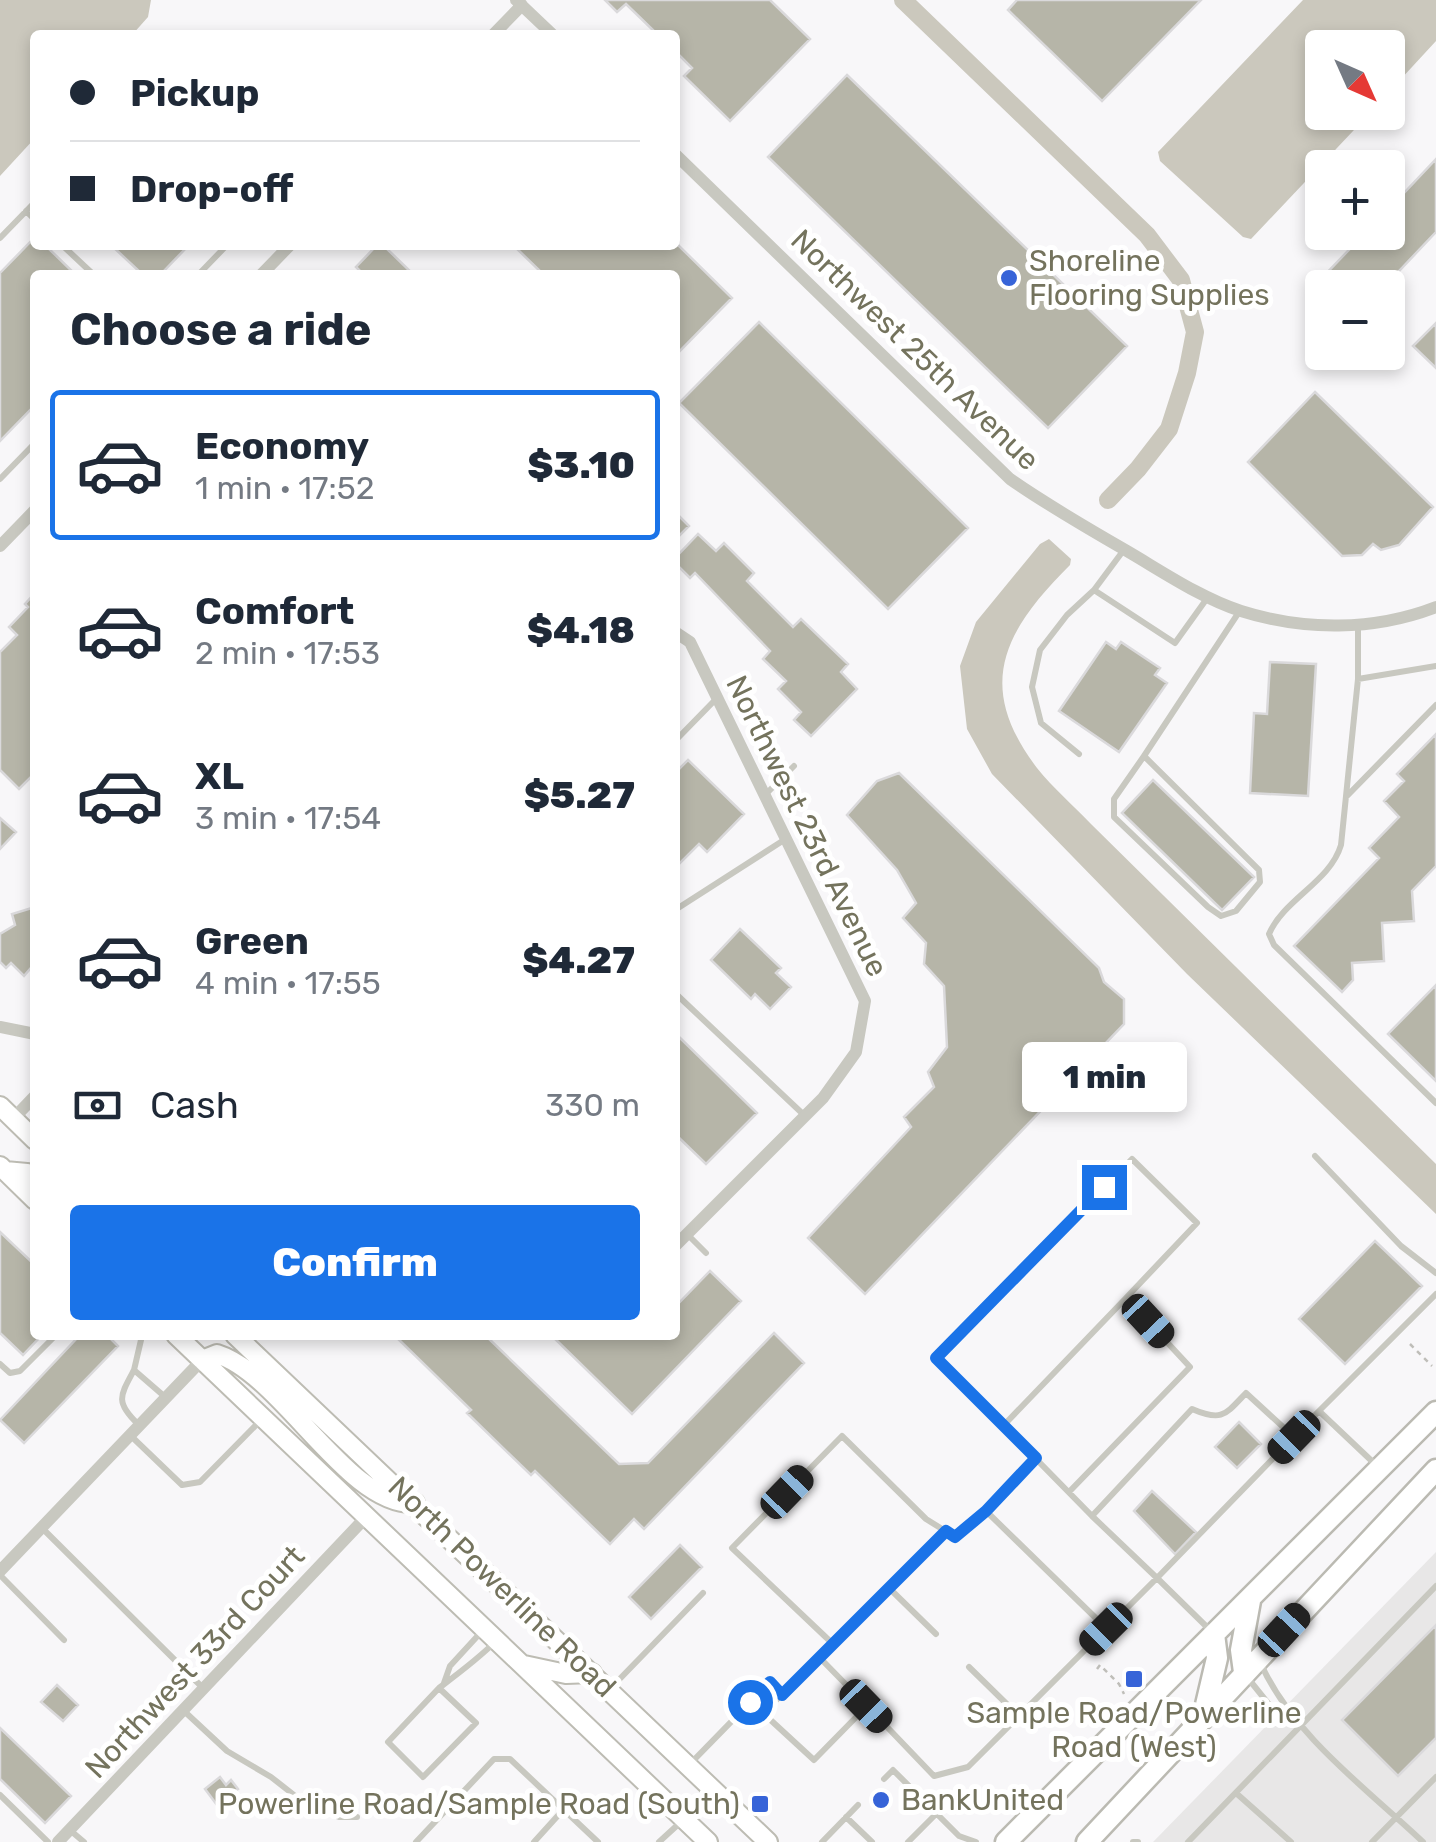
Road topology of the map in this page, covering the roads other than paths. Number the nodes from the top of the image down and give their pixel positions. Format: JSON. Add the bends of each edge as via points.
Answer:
{"nodes":[{"id":1,"x":519,"y":2,"type":"edge"},
{"id":2,"x":497,"y":30,"type":"edge"},
{"id":3,"x":547,"y":30,"type":"edge"},
{"id":4,"x":680,"y":159,"type":"edge"},
{"id":5,"x":30,"y":207,"type":"edge"},
{"id":6,"x":26,"y":211,"type":"junction"},
{"id":7,"x":30,"y":215,"type":"edge"},
{"id":8,"x":0,"y":238,"type":"edge"},
{"id":9,"x":67,"y":250,"type":"edge"},
{"id":10,"x":221,"y":250,"type":"edge"},
{"id":11,"x":285,"y":250,"type":"edge"},
{"id":12,"x":89,"y":270,"type":"edge"},
{"id":13,"x":203,"y":270,"type":"edge"},
{"id":14,"x":266,"y":270,"type":"edge"},
{"id":15,"x":30,"y":447,"type":"edge"},
{"id":16,"x":0,"y":478,"type":"edge"},
{"id":17,"x":30,"y":515,"type":"edge"},
{"id":18,"x":0,"y":546,"type":"edge"},
{"id":19,"x":1124,"y":549,"type":"junction"},
{"id":20,"x":1094,"y":590,"type":"junction"},
{"id":21,"x":1209,"y":596,"type":"junction"},
{"id":22,"x":1429,"y":610,"type":"edge"},
{"id":23,"x":1240,"y":611,"type":"junction"},
{"id":24,"x":1358,"y":625,"type":"junction"},
{"id":25,"x":680,"y":635,"type":"edge"},
{"id":26,"x":1436,"y":666,"type":"edge"},
{"id":27,"x":1358,"y":679,"type":"junction"},
{"id":28,"x":716,"y":698,"type":"junction"},
{"id":29,"x":1436,"y":705,"type":"edge"},
{"id":30,"x":680,"y":735,"type":"edge"},
{"id":31,"x":1078,"y":754,"type":"dead end"},
{"id":32,"x":1144,"y":756,"type":"junction"},
{"id":33,"x":794,"y":766,"type":"dead end"},
{"id":34,"x":763,"y":796,"type":"junction"},
{"id":35,"x":1346,"y":798,"type":"junction"},
{"id":36,"x":784,"y":840,"type":"junction"},
{"id":37,"x":680,"y":907,"type":"edge"},
{"id":38,"x":680,"y":998,"type":"edge"},
{"id":39,"x":0,"y":1027,"type":"edge"},
{"id":40,"x":30,"y":1033,"type":"edge"},
{"id":41,"x":30,"y":1099,"type":"edge"},
{"id":42,"x":1436,"y":1104,"type":"edge"},
{"id":43,"x":7,"y":1113,"type":"edge"},
{"id":44,"x":805,"y":1116,"type":"junction"},
{"id":45,"x":30,"y":1135,"type":"edge"},
{"id":46,"x":1315,"y":1156,"type":"dead end"},
{"id":47,"x":3,"y":1169,"type":"edge"},
{"id":48,"x":30,"y":1175,"type":"edge"},
{"id":49,"x":30,"y":1195,"type":"edge"},
{"id":50,"x":687,"y":1234,"type":"junction"},
{"id":51,"x":680,"y":1241,"type":"edge"},
{"id":52,"x":706,"y":1252,"type":"dead end"},
{"id":53,"x":1436,"y":1273,"type":"edge"},
{"id":54,"x":1436,"y":1294,"type":"edge"},
{"id":55,"x":1126,"y":1298,"type":"junction"},
{"id":56,"x":51,"y":1340,"type":"edge"},
{"id":57,"x":141,"y":1340,"type":"edge"},
{"id":58,"x":181,"y":1340,"type":"edge"},
{"id":59,"x":240,"y":1340,"type":"edge"},
{"id":60,"x":202,"y":1360,"type":"junction"},
{"id":61,"x":0,"y":1364,"type":"edge"},
{"id":62,"x":134,"y":1370,"type":"junction"},
{"id":63,"x":166,"y":1397,"type":"junction"},
{"id":64,"x":1320,"y":1411,"type":"junction"},
{"id":65,"x":1436,"y":1412,"type":"edge"},
{"id":66,"x":263,"y":1418,"type":"junction"},
{"id":67,"x":1004,"y":1426,"type":"junction"},
{"id":68,"x":134,"y":1430,"type":"junction"},
{"id":69,"x":1294,"y":1437,"type":"junction"},
{"id":70,"x":1036,"y":1458,"type":"junction"},
{"id":71,"x":1380,"y":1468,"type":"junction"},
{"id":72,"x":1436,"y":1470,"type":"edge"},
{"id":73,"x":1069,"y":1492,"type":"junction"},
{"id":74,"x":415,"y":1503,"type":"junction"},
{"id":75,"x":986,"y":1511,"type":"junction"},
{"id":76,"x":367,"y":1516,"type":"junction"},
{"id":77,"x":1092,"y":1516,"type":"junction"},
{"id":78,"x":41,"y":1528,"type":"junction"},
{"id":79,"x":946,"y":1531,"type":"junction"},
{"id":80,"x":0,"y":1573,"type":"edge"},
{"id":81,"x":1157,"y":1578,"type":"junction"},
{"id":82,"x":1436,"y":1586,"type":"edge"},
{"id":83,"x":889,"y":1588,"type":"junction"},
{"id":84,"x":704,"y":1593,"type":"dead end"},
{"id":85,"x":1251,"y":1598,"type":"junction"},
{"id":86,"x":1106,"y":1629,"type":"junction"},
{"id":87,"x":490,"y":1634,"type":"junction"},
{"id":88,"x":936,"y":1634,"type":"dead end"},
{"id":89,"x":1214,"y":1634,"type":"junction"},
{"id":90,"x":64,"y":1640,"type":"dead end"},
{"id":91,"x":833,"y":1644,"type":"junction"},
{"id":92,"x":820,"y":1658,"type":"junction"},
{"id":93,"x":523,"y":1665,"type":"junction"},
{"id":94,"x":1251,"y":1665,"type":"junction"},
{"id":95,"x":969,"y":1667,"type":"dead end"},
{"id":96,"x":592,"y":1673,"type":"junction"},
{"id":97,"x":441,"y":1686,"type":"junction"},
{"id":98,"x":204,"y":1688,"type":"junction"},
{"id":99,"x":609,"y":1690,"type":"junction"},
{"id":100,"x":782,"y":1695,"type":"junction"},
{"id":101,"x":866,"y":1706,"type":"junction"},
{"id":102,"x":184,"y":1710,"type":"junction"},
{"id":103,"x":1203,"y":1715,"type":"junction"},
{"id":104,"x":1019,"y":1716,"type":"junction"},
{"id":105,"x":1301,"y":1726,"type":"junction"},
{"id":106,"x":688,"y":1766,"type":"junction"},
{"id":107,"x":1436,"y":1777,"type":"edge"},
{"id":108,"x":884,"y":1779,"type":"dead end"},
{"id":109,"x":1236,"y":1793,"type":"junction"},
{"id":110,"x":0,"y":1796,"type":"edge"},
{"id":111,"x":858,"y":1805,"type":"dead end"},
{"id":112,"x":564,"y":1810,"type":"junction"},
{"id":113,"x":937,"y":1813,"type":"junction"},
{"id":114,"x":357,"y":1816,"type":"dead end"},
{"id":115,"x":846,"y":1816,"type":"junction"},
{"id":116,"x":1397,"y":1817,"type":"junction"},
{"id":117,"x":684,"y":1819,"type":"junction"},
{"id":118,"x":70,"y":1830,"type":"junction"},
{"id":119,"x":48,"y":1842,"type":"edge"},
{"id":120,"x":58,"y":1842,"type":"edge"},
{"id":121,"x":84,"y":1842,"type":"edge"},
{"id":122,"x":416,"y":1842,"type":"edge"},
{"id":123,"x":534,"y":1842,"type":"edge"},
{"id":124,"x":598,"y":1842,"type":"edge"},
{"id":125,"x":660,"y":1842,"type":"edge"},
{"id":126,"x":708,"y":1842,"type":"edge"},
{"id":127,"x":768,"y":1842,"type":"edge"},
{"id":128,"x":822,"y":1842,"type":"edge"},
{"id":129,"x":872,"y":1842,"type":"edge"},
{"id":130,"x":908,"y":1842,"type":"edge"},
{"id":131,"x":976,"y":1842,"type":"edge"},
{"id":132,"x":1006,"y":1842,"type":"edge"},
{"id":133,"x":1087,"y":1842,"type":"edge"},
{"id":134,"x":1188,"y":1842,"type":"edge"},
{"id":135,"x":1291,"y":1842,"type":"edge"},
{"id":136,"x":1372,"y":1842,"type":"edge"},
{"id":137,"x":1423,"y":1842,"type":"edge"}],
"edges":[{"from":1,"to":2,"type":"street"},
{"from":1,"to":3,"type":"street"},
{"from":4,"to":19,"type":"street","name":"Northwest 25th Avenue","via":[[1010,479]]},
{"from":5,"to":6,"type":"lane"},
{"from":6,"to":7,"type":"lane"},
{"from":6,"to":8,"type":"lane"},
{"from":9,"to":12,"type":"lane"},
{"from":10,"to":13,"type":"lane"},
{"from":11,"to":14,"type":"street"},
{"from":15,"to":16,"type":"lane"},
{"from":17,"to":18,"type":"street"},
{"from":19,"to":20,"type":"lane"},
{"from":19,"to":21,"type":"street","name":"Northwest 25th Avenue"},
{"from":20,"to":21,"type":"lane","via":[[1175,644]]},
{"from":20,"to":31,"type":"lane","via":[[1040,650],[1032,687],[1041,722]]},
{"from":21,"to":23,"type":"street","name":"Northwest 25th Avenue"},
{"from":22,"to":24,"type":"street","name":"Northwest 25th Avenue"},
{"from":23,"to":24,"type":"street","name":"Northwest 25th Avenue","via":[[1303,625]]},
{"from":23,"to":32,"type":"lane"},
{"from":24,"to":27,"type":"lane"},
{"from":25,"to":28,"type":"street","name":"Northwest 23rd Avenue","via":[[690,642]]},
{"from":26,"to":27,"type":"lane"},
{"from":27,"to":35,"type":"lane"},
{"from":28,"to":30,"type":"lane"},
{"from":28,"to":34,"type":"street","name":"Northwest 23rd Avenue"},
{"from":29,"to":35,"type":"lane"},
{"from":32,"to":32,"type":"lane","via":[[1259,870],[1260,882],[1236,911],[1221,916],[1208,907],[1114,817],[1114,800]]},
{"from":33,"to":34,"type":"lane"},
{"from":34,"to":36,"type":"street","name":"Northwest 23rd Avenue"},
{"from":35,"to":42,"type":"lane","via":[[1338,855],[1269,934]]},
{"from":36,"to":37,"type":"lane"},
{"from":36,"to":44,"type":"street","name":"Northwest 23rd Avenue","via":[[864,1000],[856,1052]]},
{"from":38,"to":44,"type":"lane"},
{"from":39,"to":40,"type":"street"},
{"from":41,"to":43,"type":"street"},
{"from":43,"to":45,"type":"main road"},
{"from":44,"to":50,"type":"street"},
{"from":46,"to":53,"type":"lane"},
{"from":47,"to":48,"type":"main road"},
{"from":47,"to":49,"type":"main road"},
{"from":50,"to":51,"type":"street"},
{"from":50,"to":52,"type":"lane"},
{"from":54,"to":64,"type":"lane"},
{"from":55,"to":67,"type":"lane"},
{"from":55,"to":67,"type":"lane","via":[[1197,1223],[1132,1159],[936,1358]]},
{"from":55,"to":73,"type":"lane","via":[[1190,1367]]},
{"from":56,"to":61,"type":"lane","via":[[20,1371],[10,1373]]},
{"from":57,"to":62,"type":"lane"},
{"from":58,"to":60,"type":"main road","name":"North Powerline Road"},
{"from":59,"to":74,"type":"main road","name":"North Powerline Road"},
{"from":60,"to":63,"type":"street"},
{"from":60,"to":66,"type":"main road","name":"North Powerline Road"},
{"from":60,"to":74,"type":"main road","via":[[216,1354],[248,1369],[365,1484],[396,1504]]},
{"from":62,"to":63,"type":"lane"},
{"from":62,"to":68,"type":"lane","via":[[121,1395]]},
{"from":63,"to":68,"type":"street"},
{"from":64,"to":69,"type":"lane"},
{"from":64,"to":71,"type":"lane"},
{"from":65,"to":71,"type":"main road"},
{"from":66,"to":68,"type":"lane","via":[[200,1482],[182,1486]]},
{"from":66,"to":76,"type":"main road","name":"North Powerline Road"},
{"from":67,"to":70,"type":"lane"},
{"from":68,"to":78,"type":"street"},
{"from":69,"to":77,"type":"lane","via":[[1246,1393],[1226,1414],[1212,1418],[1192,1410]]},
{"from":69,"to":81,"type":"lane"},
{"from":70,"to":73,"type":"lane"},
{"from":70,"to":75,"type":"lane"},
{"from":71,"to":85,"type":"main road"},
{"from":72,"to":94,"type":"main road"},
{"from":73,"to":77,"type":"lane"},
{"from":74,"to":96,"type":"main road","name":"North Powerline Road"},
{"from":75,"to":79,"type":"lane","via":[[955,1537]]},
{"from":75,"to":86,"type":"lane"},
{"from":76,"to":87,"type":"main road","name":"North Powerline Road"},
{"from":76,"to":98,"type":"street","name":"Northwest 33rd Court"},
{"from":77,"to":81,"type":"lane"},
{"from":78,"to":80,"type":"street"},
{"from":78,"to":98,"type":"lane"},
{"from":79,"to":83,"type":"lane"},
{"from":79,"to":91,"type":"lane","via":[[842,1436],[828,1450],[732,1548]]},
{"from":80,"to":90,"type":"lane"},
{"from":81,"to":86,"type":"lane"},
{"from":81,"to":89,"type":"lane"},
{"from":82,"to":105,"type":"lane"},
{"from":83,"to":88,"type":"lane"},
{"from":83,"to":91,"type":"lane"},
{"from":84,"to":99,"type":"lane"},
{"from":85,"to":89,"type":"main road"},
{"from":85,"to":94,"type":"main road","via":[[1241,1650]]},
{"from":86,"to":104,"type":"lane"},
{"from":87,"to":93,"type":"main road","name":"North Powerline Road"},
{"from":87,"to":97,"type":"lane","via":[[457,1678]]},
{"from":87,"to":97,"type":"lane","via":[[450,1666]]},
{"from":89,"to":103,"type":"main road","via":[[1218,1658]]},
{"from":89,"to":132,"type":"main road"},
{"from":91,"to":92,"type":"lane"},
{"from":92,"to":100,"type":"lane"},
{"from":92,"to":101,"type":"lane"},
{"from":93,"to":96,"type":"main road"},
{"from":93,"to":117,"type":"main road","name":"North Powerline Road"},
{"from":94,"to":103,"type":"main road"},
{"from":94,"to":105,"type":"lane"},
{"from":94,"to":105,"type":"lane","via":[[1272,1708]]},
{"from":95,"to":104,"type":"lane"},
{"from":96,"to":99,"type":"main road","name":"North Powerline Road"},
{"from":97,"to":97,"type":"lane","via":[[388,1742],[423,1776],[476,1723]]},
{"from":98,"to":102,"type":"street","name":"Northwest 33rd Court"},
{"from":99,"to":106,"type":"main road","name":"North Powerline Road"},
{"from":100,"to":101,"type":"lane","via":[[763,1713],[814,1760]]},
{"from":100,"to":106,"type":"lane","via":[[770,1682]]},
{"from":101,"to":104,"type":"lane","via":[[934,1776],[968,1767]]},
{"from":102,"to":114,"type":"lane","via":[[227,1752],[308,1806]]},
{"from":102,"to":118,"type":"street","name":"Northwest 33rd Court"},
{"from":103,"to":133,"type":"main road"},
{"from":105,"to":109,"type":"lane"},
{"from":105,"to":116,"type":"lane"},
{"from":106,"to":127,"type":"main road","name":"North Powerline Road"},
{"from":107,"to":116,"type":"lane"},
{"from":108,"to":113,"type":"lane","via":[[892,1770]]},
{"from":109,"to":134,"type":"lane"},
{"from":109,"to":135,"type":"lane"},
{"from":110,"to":119,"type":"lane"},
{"from":111,"to":115,"type":"lane"},
{"from":112,"to":122,"type":"lane","via":[[510,1759],[494,1759]]},
{"from":112,"to":123,"type":"lane"},
{"from":112,"to":124,"type":"lane"},
{"from":113,"to":130,"type":"lane"},
{"from":113,"to":131,"type":"lane"},
{"from":115,"to":128,"type":"lane"},
{"from":115,"to":129,"type":"lane"},
{"from":116,"to":136,"type":"lane"},
{"from":116,"to":137,"type":"lane"},
{"from":117,"to":125,"type":"lane"},
{"from":117,"to":126,"type":"main road","name":"North Powerline Road"},
{"from":118,"to":120,"type":"street","name":"Northwest 33rd Court"},
{"from":118,"to":121,"type":"lane"}]}
